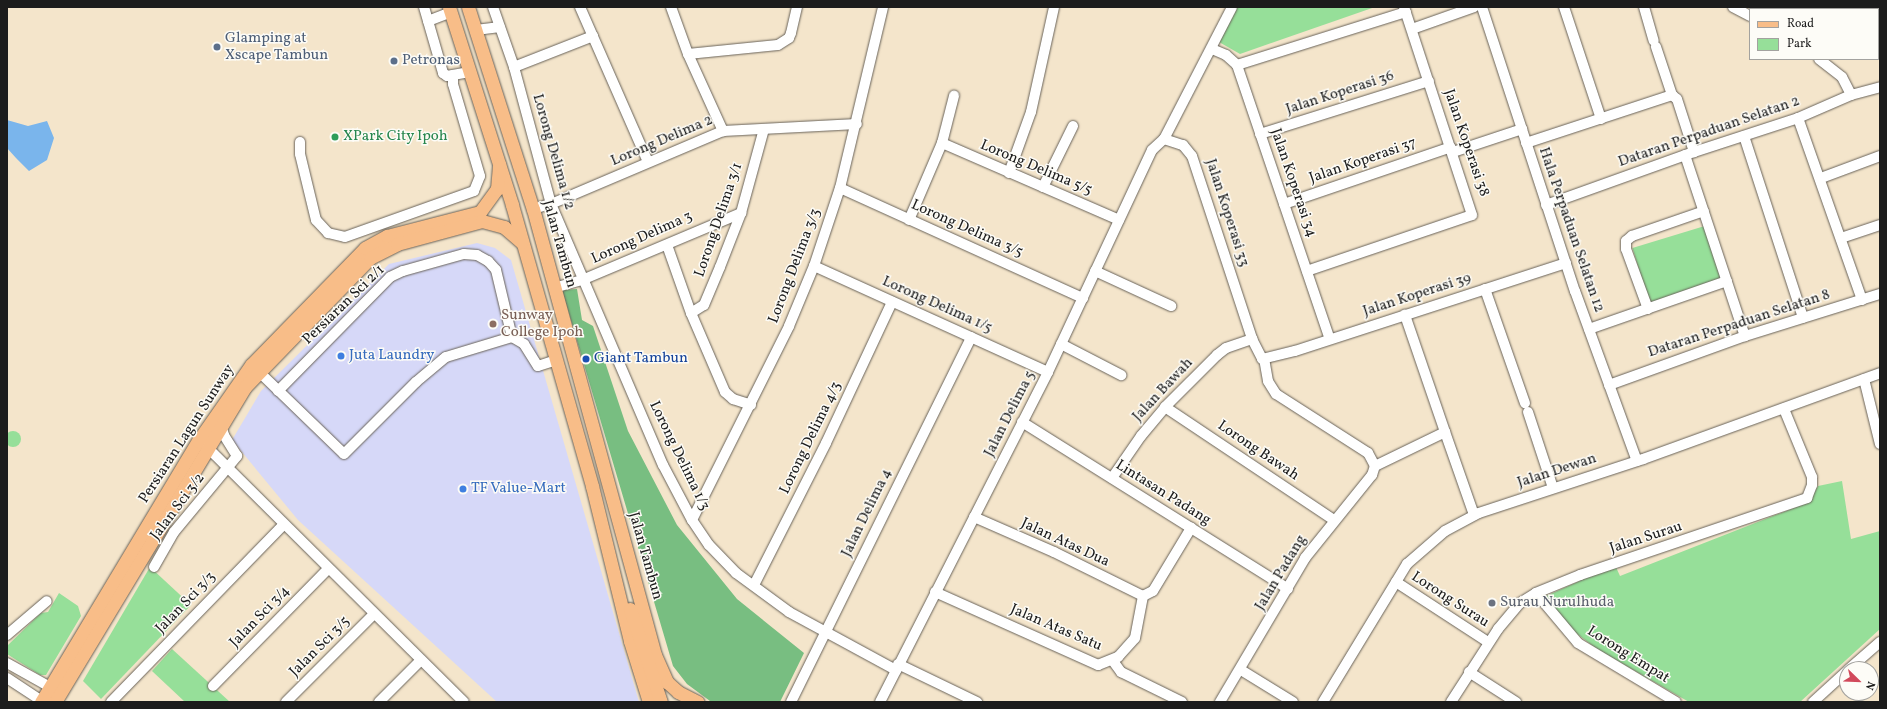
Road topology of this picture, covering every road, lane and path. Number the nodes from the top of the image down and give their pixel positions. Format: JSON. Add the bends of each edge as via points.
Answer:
{"nodes":[{"id":1,"x":424,"y":7,"type":"edge"},
{"id":2,"x":468,"y":7,"type":"edge"},
{"id":3,"x":493,"y":7,"type":"edge"},
{"id":4,"x":580,"y":7,"type":"edge"},
{"id":5,"x":671,"y":7,"type":"edge"},
{"id":6,"x":797,"y":7,"type":"edge"},
{"id":7,"x":883,"y":7,"type":"edge"},
{"id":8,"x":1054,"y":7,"type":"edge"},
{"id":9,"x":1232,"y":7,"type":"edge"},
{"id":10,"x":1474,"y":7,"type":"edge"},
{"id":11,"x":1482,"y":7,"type":"edge"},
{"id":12,"x":1564,"y":7,"type":"edge"},
{"id":13,"x":1644,"y":7,"type":"edge"},
{"id":14,"x":1733,"y":7,"type":"edge"},
{"id":15,"x":450,"y":10,"type":"edge"},
{"id":16,"x":1405,"y":10,"type":"edge"},
{"id":17,"x":1749,"y":15,"type":"edge"},
{"id":18,"x":428,"y":21,"type":"junction"},
{"id":19,"x":500,"y":27,"type":"junction"},
{"id":20,"x":1412,"y":29,"type":"junction"},
{"id":21,"x":476,"y":30,"type":"junction"},
{"id":22,"x":593,"y":36,"type":"junction"},
{"id":23,"x":1212,"y":49,"type":"junction"},
{"id":24,"x":688,"y":54,"type":"junction"},
{"id":25,"x":1820,"y":60,"type":"edge"},
{"id":26,"x":1237,"y":65,"type":"junction"},
{"id":27,"x":514,"y":67,"type":"junction"},
{"id":28,"x":470,"y":72,"type":"junction"},
{"id":29,"x":453,"y":75,"type":"junction"},
{"id":30,"x":1429,"y":81,"type":"junction"},
{"id":31,"x":1880,"y":86,"type":"edge"},
{"id":32,"x":1672,"y":95,"type":"junction"},
{"id":33,"x":1851,"y":95,"type":"junction"},
{"id":34,"x":954,"y":96,"type":"dead end"},
{"id":35,"x":1798,"y":118,"type":"junction"},
{"id":36,"x":1601,"y":119,"type":"junction"},
{"id":37,"x":857,"y":124,"type":"junction"},
{"id":38,"x":1073,"y":126,"type":"dead end"},
{"id":39,"x":764,"y":129,"type":"junction"},
{"id":40,"x":1522,"y":129,"type":"junction"},
{"id":41,"x":723,"y":131,"type":"junction"},
{"id":42,"x":1260,"y":134,"type":"junction"},
{"id":43,"x":1744,"y":136,"type":"junction"},
{"id":44,"x":1164,"y":139,"type":"junction"},
{"id":45,"x":300,"y":142,"type":"dead end"},
{"id":46,"x":942,"y":143,"type":"junction"},
{"id":47,"x":1526,"y":144,"type":"junction"},
{"id":48,"x":1452,"y":150,"type":"junction"},
{"id":49,"x":1690,"y":153,"type":"junction"},
{"id":50,"x":1880,"y":156,"type":"edge"},
{"id":51,"x":648,"y":162,"type":"junction"},
{"id":52,"x":499,"y":164,"type":"junction"},
{"id":53,"x":1009,"y":173,"type":"junction"},
{"id":54,"x":1821,"y":178,"type":"junction"},
{"id":55,"x":1043,"y":187,"type":"junction"},
{"id":56,"x":840,"y":188,"type":"junction"},
{"id":57,"x":551,"y":204,"type":"junction"},
{"id":58,"x":1284,"y":204,"type":"junction"},
{"id":59,"x":1546,"y":205,"type":"junction"},
{"id":60,"x":532,"y":209,"type":"junction"},
{"id":61,"x":1704,"y":211,"type":"junction"},
{"id":62,"x":741,"y":213,"type":"junction"},
{"id":63,"x":481,"y":217,"type":"junction"},
{"id":64,"x":909,"y":220,"type":"junction"},
{"id":65,"x":1119,"y":220,"type":"junction"},
{"id":66,"x":1880,"y":225,"type":"edge"},
{"id":67,"x":357,"y":233,"type":"junction"},
{"id":68,"x":1841,"y":238,"type":"junction"},
{"id":69,"x":522,"y":244,"type":"junction"},
{"id":70,"x":667,"y":245,"type":"junction"},
{"id":71,"x":368,"y":253,"type":"junction"},
{"id":72,"x":1566,"y":263,"type":"junction"},
{"id":73,"x":814,"y":266,"type":"junction"},
{"id":74,"x":1095,"y":271,"type":"junction"},
{"id":75,"x":1307,"y":271,"type":"junction"},
{"id":76,"x":582,"y":280,"type":"junction"},
{"id":77,"x":1726,"y":281,"type":"junction"},
{"id":78,"x":554,"y":288,"type":"junction"},
{"id":79,"x":1485,"y":289,"type":"junction"},
{"id":80,"x":1880,"y":294,"type":"edge"},
{"id":81,"x":1083,"y":298,"type":"junction"},
{"id":82,"x":1862,"y":300,"type":"junction"},
{"id":83,"x":892,"y":302,"type":"junction"},
{"id":84,"x":1171,"y":306,"type":"dead end"},
{"id":85,"x":1648,"y":309,"type":"junction"},
{"id":86,"x":691,"y":313,"type":"junction"},
{"id":87,"x":1405,"y":315,"type":"junction"},
{"id":88,"x":1803,"y":318,"type":"junction"},
{"id":89,"x":1589,"y":329,"type":"junction"},
{"id":90,"x":1745,"y":336,"type":"junction"},
{"id":91,"x":512,"y":337,"type":"junction"},
{"id":92,"x":971,"y":337,"type":"junction"},
{"id":93,"x":1252,"y":339,"type":"junction"},
{"id":94,"x":1330,"y":339,"type":"junction"},
{"id":95,"x":1061,"y":344,"type":"junction"},
{"id":96,"x":1264,"y":359,"type":"junction"},
{"id":97,"x":556,"y":360,"type":"junction"},
{"id":98,"x":255,"y":369,"type":"junction"},
{"id":99,"x":1048,"y":372,"type":"junction"},
{"id":100,"x":1880,"y":374,"type":"edge"},
{"id":101,"x":1121,"y":375,"type":"dead end"},
{"id":102,"x":1864,"y":379,"type":"junction"},
{"id":103,"x":1609,"y":385,"type":"junction"},
{"id":104,"x":278,"y":391,"type":"junction"},
{"id":105,"x":751,"y":405,"type":"junction"},
{"id":106,"x":1165,"y":407,"type":"junction"},
{"id":107,"x":1784,"y":409,"type":"junction"},
{"id":108,"x":1022,"y":422,"type":"junction"},
{"id":109,"x":221,"y":426,"type":"junction"},
{"id":110,"x":1445,"y":432,"type":"junction"},
{"id":111,"x":203,"y":444,"type":"junction"},
{"id":112,"x":1880,"y":444,"type":"edge"},
{"id":113,"x":1637,"y":461,"type":"junction"},
{"id":114,"x":1375,"y":466,"type":"junction"},
{"id":115,"x":229,"y":468,"type":"junction"},
{"id":116,"x":1112,"y":478,"type":"junction"},
{"id":117,"x":1553,"y":488,"type":"junction"},
{"id":118,"x":1474,"y":515,"type":"junction"},
{"id":119,"x":974,"y":518,"type":"junction"},
{"id":120,"x":692,"y":520,"type":"junction"},
{"id":121,"x":1334,"y":520,"type":"junction"},
{"id":122,"x":283,"y":525,"type":"junction"},
{"id":123,"x":1191,"y":528,"type":"junction"},
{"id":124,"x":608,"y":554,"type":"junction"},
{"id":125,"x":154,"y":567,"type":"dead end"},
{"id":126,"x":328,"y":569,"type":"junction"},
{"id":127,"x":1396,"y":582,"type":"junction"},
{"id":128,"x":754,"y":585,"type":"junction"},
{"id":129,"x":1288,"y":589,"type":"junction"},
{"id":130,"x":935,"y":592,"type":"junction"},
{"id":131,"x":1536,"y":593,"type":"junction"},
{"id":132,"x":1143,"y":596,"type":"junction"},
{"id":133,"x":47,"y":601,"type":"dead end"},
{"id":134,"x":374,"y":614,"type":"junction"},
{"id":135,"x":824,"y":633,"type":"junction"},
{"id":136,"x":7,"y":636,"type":"edge"},
{"id":137,"x":1488,"y":642,"type":"junction"},
{"id":138,"x":1880,"y":642,"type":"edge"},
{"id":139,"x":421,"y":660,"type":"junction"},
{"id":140,"x":1113,"y":661,"type":"junction"},
{"id":141,"x":1858,"y":661,"type":"edge"},
{"id":142,"x":7,"y":663,"type":"edge"},
{"id":143,"x":897,"y":667,"type":"junction"},
{"id":144,"x":1241,"y":670,"type":"junction"},
{"id":145,"x":1469,"y":672,"type":"junction"},
{"id":146,"x":7,"y":678,"type":"edge"},
{"id":147,"x":1839,"y":678,"type":"edge"},
{"id":148,"x":213,"y":686,"type":"dead end"},
{"id":149,"x":50,"y":687,"type":"junction"},
{"id":150,"x":681,"y":697,"type":"edge"},
{"id":151,"x":46,"y":702,"type":"edge"},
{"id":152,"x":111,"y":702,"type":"edge"},
{"id":153,"x":286,"y":702,"type":"edge"},
{"id":154,"x":379,"y":702,"type":"edge"},
{"id":155,"x":464,"y":702,"type":"edge"},
{"id":156,"x":649,"y":702,"type":"edge"},
{"id":157,"x":661,"y":702,"type":"edge"},
{"id":158,"x":698,"y":702,"type":"edge"},
{"id":159,"x":791,"y":702,"type":"edge"},
{"id":160,"x":880,"y":702,"type":"edge"},
{"id":161,"x":977,"y":702,"type":"edge"},
{"id":162,"x":1182,"y":702,"type":"edge"},
{"id":163,"x":1220,"y":702,"type":"edge"},
{"id":164,"x":1293,"y":702,"type":"edge"},
{"id":165,"x":1324,"y":702,"type":"edge"},
{"id":166,"x":1451,"y":702,"type":"edge"},
{"id":167,"x":1516,"y":702,"type":"edge"},
{"id":168,"x":1676,"y":702,"type":"edge"},
{"id":169,"x":1813,"y":702,"type":"edge"}],
"edges":[{"from":1,"to":18,"type":"street"},
{"from":2,"to":21,"type":"main road","name":"Jalan Tambun"},
{"from":3,"to":19,"type":"street","name":"Lorong Delima 1/2"},
{"from":4,"to":22,"type":"street"},
{"from":5,"to":24,"type":"street"},
{"from":6,"to":24,"type":"street","via":[[791,33],[778,45]]},
{"from":7,"to":37,"type":"street","name":"Lorong Delima 3/3"},
{"from":8,"to":53,"type":"street","via":[[1031,112]]},
{"from":9,"to":23,"type":"street"},
{"from":10,"to":20,"type":"street"},
{"from":11,"to":40,"type":"street","name":"Hala Perpaduan Selatan 12"},
{"from":12,"to":36,"type":"street"},
{"from":13,"to":32,"type":"street"},
{"from":14,"to":17,"type":"street"},
{"from":15,"to":18,"type":"street"},
{"from":15,"to":28,"type":"main road"},
{"from":16,"to":20,"type":"street","name":"Jalan Koperasi 38"},
{"from":16,"to":26,"type":"street"},
{"from":18,"to":29,"type":"street","via":[[442,70],[447,76]]},
{"from":19,"to":21,"type":"street"},
{"from":19,"to":27,"type":"street","name":"Lorong Delima 1/2"},
{"from":20,"to":30,"type":"street","name":"Jalan Koperasi 38"},
{"from":21,"to":60,"type":"main road","name":"Jalan Tambun"},
{"from":22,"to":27,"type":"street"},
{"from":22,"to":51,"type":"street"},
{"from":23,"to":26,"type":"street","via":[[1226,55]]},
{"from":23,"to":44,"type":"street"},
{"from":24,"to":41,"type":"street"},
{"from":25,"to":33,"type":"street","via":[[1842,77]]},
{"from":26,"to":42,"type":"street","name":"Jalan Koperasi 34"},
{"from":27,"to":57,"type":"street","name":"Lorong Delima 1/2"},
{"from":28,"to":29,"type":"street"},
{"from":28,"to":52,"type":"main road"},
{"from":29,"to":67,"type":"street","via":[[453,84],[480,176],[474,191]]},
{"from":30,"to":42,"type":"street","name":"Jalan Koperasi 36"},
{"from":30,"to":48,"type":"street","name":"Jalan Koperasi 38"},
{"from":31,"to":33,"type":"street","name":"Dataran Perpaduan Selatan 2"},
{"from":32,"to":36,"type":"street"},
{"from":32,"to":49,"type":"street","via":[[1677,100]]},
{"from":33,"to":35,"type":"street","name":"Dataran Perpaduan Selatan 2"},
{"from":34,"to":46,"type":"street"},
{"from":35,"to":43,"type":"street","name":"Dataran Perpaduan Selatan 2"},
{"from":35,"to":54,"type":"street"},
{"from":36,"to":47,"type":"street"},
{"from":37,"to":39,"type":"street","name":"Lorong Delima 2"},
{"from":37,"to":56,"type":"street","name":"Lorong Delima 3/3"},
{"from":38,"to":55,"type":"street"},
{"from":39,"to":41,"type":"street","name":"Lorong Delima 2"},
{"from":39,"to":62,"type":"street","name":"Lorong Delima 3/1"},
{"from":40,"to":47,"type":"street","name":"Hala Perpaduan Selatan 12"},
{"from":40,"to":48,"type":"street","name":"Jalan Koperasi 37"},
{"from":41,"to":51,"type":"street","name":"Lorong Delima 2"},
{"from":42,"to":58,"type":"street","name":"Jalan Koperasi 34"},
{"from":43,"to":49,"type":"street","name":"Dataran Perpaduan Selatan 2"},
{"from":43,"to":88,"type":"street"},
{"from":44,"to":65,"type":"street","name":"Jalan Delima 5","via":[[1152,150]]},
{"from":44,"to":93,"type":"street","name":"Jalan Koperasi 33","via":[[1183,145],[1192,156]]},
{"from":45,"to":67,"type":"street","via":[[300,154],[316,220],[328,233],[345,237]]},
{"from":46,"to":53,"type":"street","name":"Lorong Delima 5/5"},
{"from":46,"to":64,"type":"street"},
{"from":47,"to":59,"type":"street","name":"Hala Perpaduan Selatan 12"},
{"from":48,"to":58,"type":"street","name":"Jalan Koperasi 37"},
{"from":48,"to":75,"type":"street","name":"Jalan Koperasi 38","via":[[1472,210],[1470,216]]},
{"from":49,"to":59,"type":"street","name":"Dataran Perpaduan Selatan 2"},
{"from":49,"to":61,"type":"street"},
{"from":50,"to":54,"type":"street"},
{"from":51,"to":57,"type":"street","name":"Lorong Delima 2"},
{"from":52,"to":63,"type":"main road","via":[[496,189]]},
{"from":52,"to":69,"type":"main road"},
{"from":53,"to":55,"type":"street","name":"Lorong Delima 5/5"},
{"from":54,"to":68,"type":"street"},
{"from":55,"to":65,"type":"street","name":"Lorong Delima 5/5"},
{"from":56,"to":64,"type":"street","name":"Lorong Delima 3/5"},
{"from":56,"to":73,"type":"street","name":"Lorong Delima 3/3"},
{"from":57,"to":60,"type":"street","name":"Lorong Delima 2"},
{"from":57,"to":76,"type":"street","name":"Lorong Delima 1/2"},
{"from":58,"to":75,"type":"street","name":"Jalan Koperasi 34"},
{"from":59,"to":72,"type":"street","name":"Hala Perpaduan Selatan 12"},
{"from":60,"to":78,"type":"main road","name":"Jalan Tambun"},
{"from":61,"to":77,"type":"street"},
{"from":61,"to":85,"type":"street","via":[[1632,236],[1626,241],[1626,249]]},
{"from":62,"to":70,"type":"street","name":"Lorong Delima 3","via":[[707,225]]},
{"from":62,"to":86,"type":"street","name":"Lorong Delima 3/1","via":[[704,305]]},
{"from":63,"to":69,"type":"main road","via":[[504,227]]},
{"from":63,"to":71,"type":"main road","name":"Persiaran Lagun Sunway","via":[[387,236]]},
{"from":64,"to":81,"type":"street","name":"Lorong Delima 3/5"},
{"from":65,"to":74,"type":"street","name":"Jalan Delima 5"},
{"from":66,"to":68,"type":"street"},
{"from":67,"to":71,"type":"street"},
{"from":68,"to":82,"type":"street"},
{"from":69,"to":97,"type":"main road"},
{"from":70,"to":76,"type":"street","name":"Lorong Delima 3"},
{"from":70,"to":86,"type":"street"},
{"from":71,"to":98,"type":"main road","name":"Persiaran Lagun Sunway"},
{"from":72,"to":79,"type":"street","name":"Jalan Koperasi 39"},
{"from":72,"to":89,"type":"street","name":"Hala Perpaduan Selatan 12"},
{"from":73,"to":83,"type":"street","name":"Lorong Delima 1/5"},
{"from":73,"to":105,"type":"street","name":"Lorong Delima 3/3"},
{"from":74,"to":81,"type":"street","name":"Jalan Delima 5"},
{"from":74,"to":84,"type":"street"},
{"from":75,"to":94,"type":"street","name":"Jalan Koperasi 34"},
{"from":76,"to":78,"type":"street","name":"Lorong Delima 3"},
{"from":76,"to":120,"type":"street","name":"Lorong Delima 1/3","via":[[663,465]]},
{"from":77,"to":85,"type":"street"},
{"from":77,"to":90,"type":"street"},
{"from":78,"to":150,"type":"main road","name":"Jalan Tambun","via":[[648,631],[663,675]]},
{"from":79,"to":87,"type":"street","name":"Jalan Koperasi 39"},
{"from":79,"to":117,"type":"street"},
{"from":80,"to":82,"type":"street","name":"Dataran Perpaduan Selatan 8"},
{"from":81,"to":95,"type":"street","name":"Jalan Delima 5"},
{"from":82,"to":88,"type":"street","name":"Dataran Perpaduan Selatan 8"},
{"from":83,"to":92,"type":"street","name":"Lorong Delima 1/5"},
{"from":83,"to":128,"type":"street","name":"Lorong Delima 4/3","via":[[826,443]]},
{"from":85,"to":89,"type":"street"},
{"from":86,"to":105,"type":"street","via":[[725,392],[733,399]]},
{"from":87,"to":94,"type":"street","name":"Jalan Koperasi 39"},
{"from":87,"to":110,"type":"street"},
{"from":88,"to":90,"type":"street","name":"Dataran Perpaduan Selatan 8"},
{"from":89,"to":103,"type":"street","name":"Hala Perpaduan Selatan 12"},
{"from":90,"to":103,"type":"street","name":"Dataran Perpaduan Selatan 8"},
{"from":91,"to":97,"type":"street","via":[[524,344],[538,366]]},
{"from":91,"to":104,"type":"street","via":[[457,352],[440,361],[344,454]]},
{"from":91,"to":104,"type":"street","name":"Persiaran Sci 2/1","via":[[496,270],[488,261],[477,255],[464,254],[390,277]]},
{"from":92,"to":99,"type":"street","name":"Lorong Delima 1/5"},
{"from":92,"to":135,"type":"street","name":"Jalan Delima 4"},
{"from":93,"to":96,"type":"street","name":"Jalan Koperasi 33","via":[[1259,355]]},
{"from":93,"to":106,"type":"street","name":"Jalan Bawah","via":[[1226,348],[1217,355]]},
{"from":94,"to":96,"type":"street","name":"Jalan Koperasi 39"},
{"from":95,"to":99,"type":"street","name":"Jalan Delima 5"},
{"from":95,"to":101,"type":"street"},
{"from":96,"to":114,"type":"street","name":"Jalan Koperasi 33","via":[[1268,381],[1276,394],[1368,453]]},
{"from":97,"to":124,"type":"main road"},
{"from":98,"to":104,"type":"street"},
{"from":98,"to":109,"type":"main road","name":"Persiaran Lagun Sunway"},
{"from":98,"to":111,"type":"main road","name":"Persiaran Lagun Sunway"},
{"from":99,"to":108,"type":"street","name":"Jalan Delima 5"},
{"from":100,"to":102,"type":"street","name":"Jalan Dewan"},
{"from":102,"to":107,"type":"street","name":"Jalan Dewan"},
{"from":102,"to":112,"type":"street"},
{"from":103,"to":113,"type":"street","name":"Hala Perpaduan Selatan 12"},
{"from":105,"to":120,"type":"street","name":"Lorong Delima 3/3"},
{"from":106,"to":116,"type":"street","name":"Jalan Bawah"},
{"from":106,"to":121,"type":"street","name":"Lorong Bawah"},
{"from":107,"to":113,"type":"street","name":"Jalan Dewan"},
{"from":107,"to":131,"type":"street","name":"Jalan Surau","via":[[1812,477],[1812,486],[1807,498],[1580,575]]},
{"from":108,"to":116,"type":"street","name":"Lintasan Padang"},
{"from":108,"to":119,"type":"street","name":"Jalan Delima 5"},
{"from":109,"to":111,"type":"main road","name":"Persiaran Lagun Sunway"},
{"from":109,"to":115,"type":"street","via":[[237,454]]},
{"from":110,"to":114,"type":"street"},
{"from":110,"to":118,"type":"street"},
{"from":111,"to":115,"type":"street"},
{"from":111,"to":149,"type":"main road","name":"Persiaran Lagun Sunway"},
{"from":111,"to":151,"type":"main road","name":"Persiaran Lagun Sunway"},
{"from":113,"to":117,"type":"street","name":"Jalan Dewan"},
{"from":114,"to":121,"type":"street","name":"Jalan Padang","via":[[1372,475]]},
{"from":115,"to":122,"type":"street"},
{"from":115,"to":125,"type":"street","name":"Jalan Sci 3/2","via":[[179,526]]},
{"from":116,"to":123,"type":"street","name":"Lintasan Padang"},
{"from":117,"to":118,"type":"street","name":"Jalan Dewan"},
{"from":118,"to":127,"type":"street","name":"Jalan Dewan","via":[[1425,546],[1407,564]]},
{"from":119,"to":130,"type":"street","name":"Jalan Delima 5"},
{"from":119,"to":132,"type":"street","name":"Jalan Atas Dua","via":[[1054,552]]},
{"from":120,"to":128,"type":"street","name":"Lorong Delima 1/3","via":[[724,563]]},
{"from":121,"to":129,"type":"street","name":"Jalan Padang","via":[[1305,558]]},
{"from":122,"to":126,"type":"street"},
{"from":122,"to":152,"type":"street","name":"Jalan Sci 3/3"},
{"from":123,"to":129,"type":"street","name":"Lintasan Padang"},
{"from":123,"to":132,"type":"street","via":[[1153,591]]},
{"from":124,"to":156,"type":"main road"},
{"from":124,"to":157,"type":"main road","via":[[623,585]]},
{"from":126,"to":134,"type":"street"},
{"from":126,"to":148,"type":"street","name":"Jalan Sci 3/4"},
{"from":127,"to":137,"type":"street","name":"Lorong Surau"},
{"from":127,"to":165,"type":"street","name":"Jalan Dewan"},
{"from":128,"to":135,"type":"street","name":"Lorong Delima 1/3","via":[[789,612]]},
{"from":129,"to":144,"type":"street","name":"Jalan Padang"},
{"from":130,"to":140,"type":"street","name":"Jalan Atas Satu","via":[[1092,663]]},
{"from":130,"to":143,"type":"street","name":"Jalan Delima 5"},
{"from":131,"to":137,"type":"street","name":"Jalan Surau","via":[[1516,606]]},
{"from":131,"to":168,"type":"street","name":"Lorong Empat","via":[[1578,643]]},
{"from":132,"to":140,"type":"street","via":[[1135,638]]},
{"from":133,"to":136,"type":"street"},
{"from":134,"to":139,"type":"street"},
{"from":134,"to":153,"type":"street","name":"Jalan Sci 3/5"},
{"from":135,"to":143,"type":"street","name":"Lorong Delima 1/3"},
{"from":135,"to":159,"type":"street","name":"Jalan Delima 4"},
{"from":137,"to":145,"type":"street","name":"Jalan Surau"},
{"from":138,"to":141,"type":"street"},
{"from":139,"to":154,"type":"street"},
{"from":139,"to":155,"type":"street"},
{"from":140,"to":162,"type":"street","name":"Jalan Atas Satu","via":[[1121,672]]},
{"from":142,"to":149,"type":"street"},
{"from":143,"to":160,"type":"street","name":"Jalan Delima 5"},
{"from":143,"to":161,"type":"street","name":"Lorong Delima 1/3"},
{"from":144,"to":163,"type":"street","name":"Jalan Padang"},
{"from":144,"to":164,"type":"street"},
{"from":145,"to":166,"type":"street","name":"Jalan Surau"},
{"from":145,"to":167,"type":"street"},
{"from":146,"to":151,"type":"street"},
{"from":147,"to":169,"type":"street"},
{"from":149,"to":151,"type":"main road","name":"Persiaran Lagun Sunway"},
{"from":150,"to":158,"type":"main road"}]}
